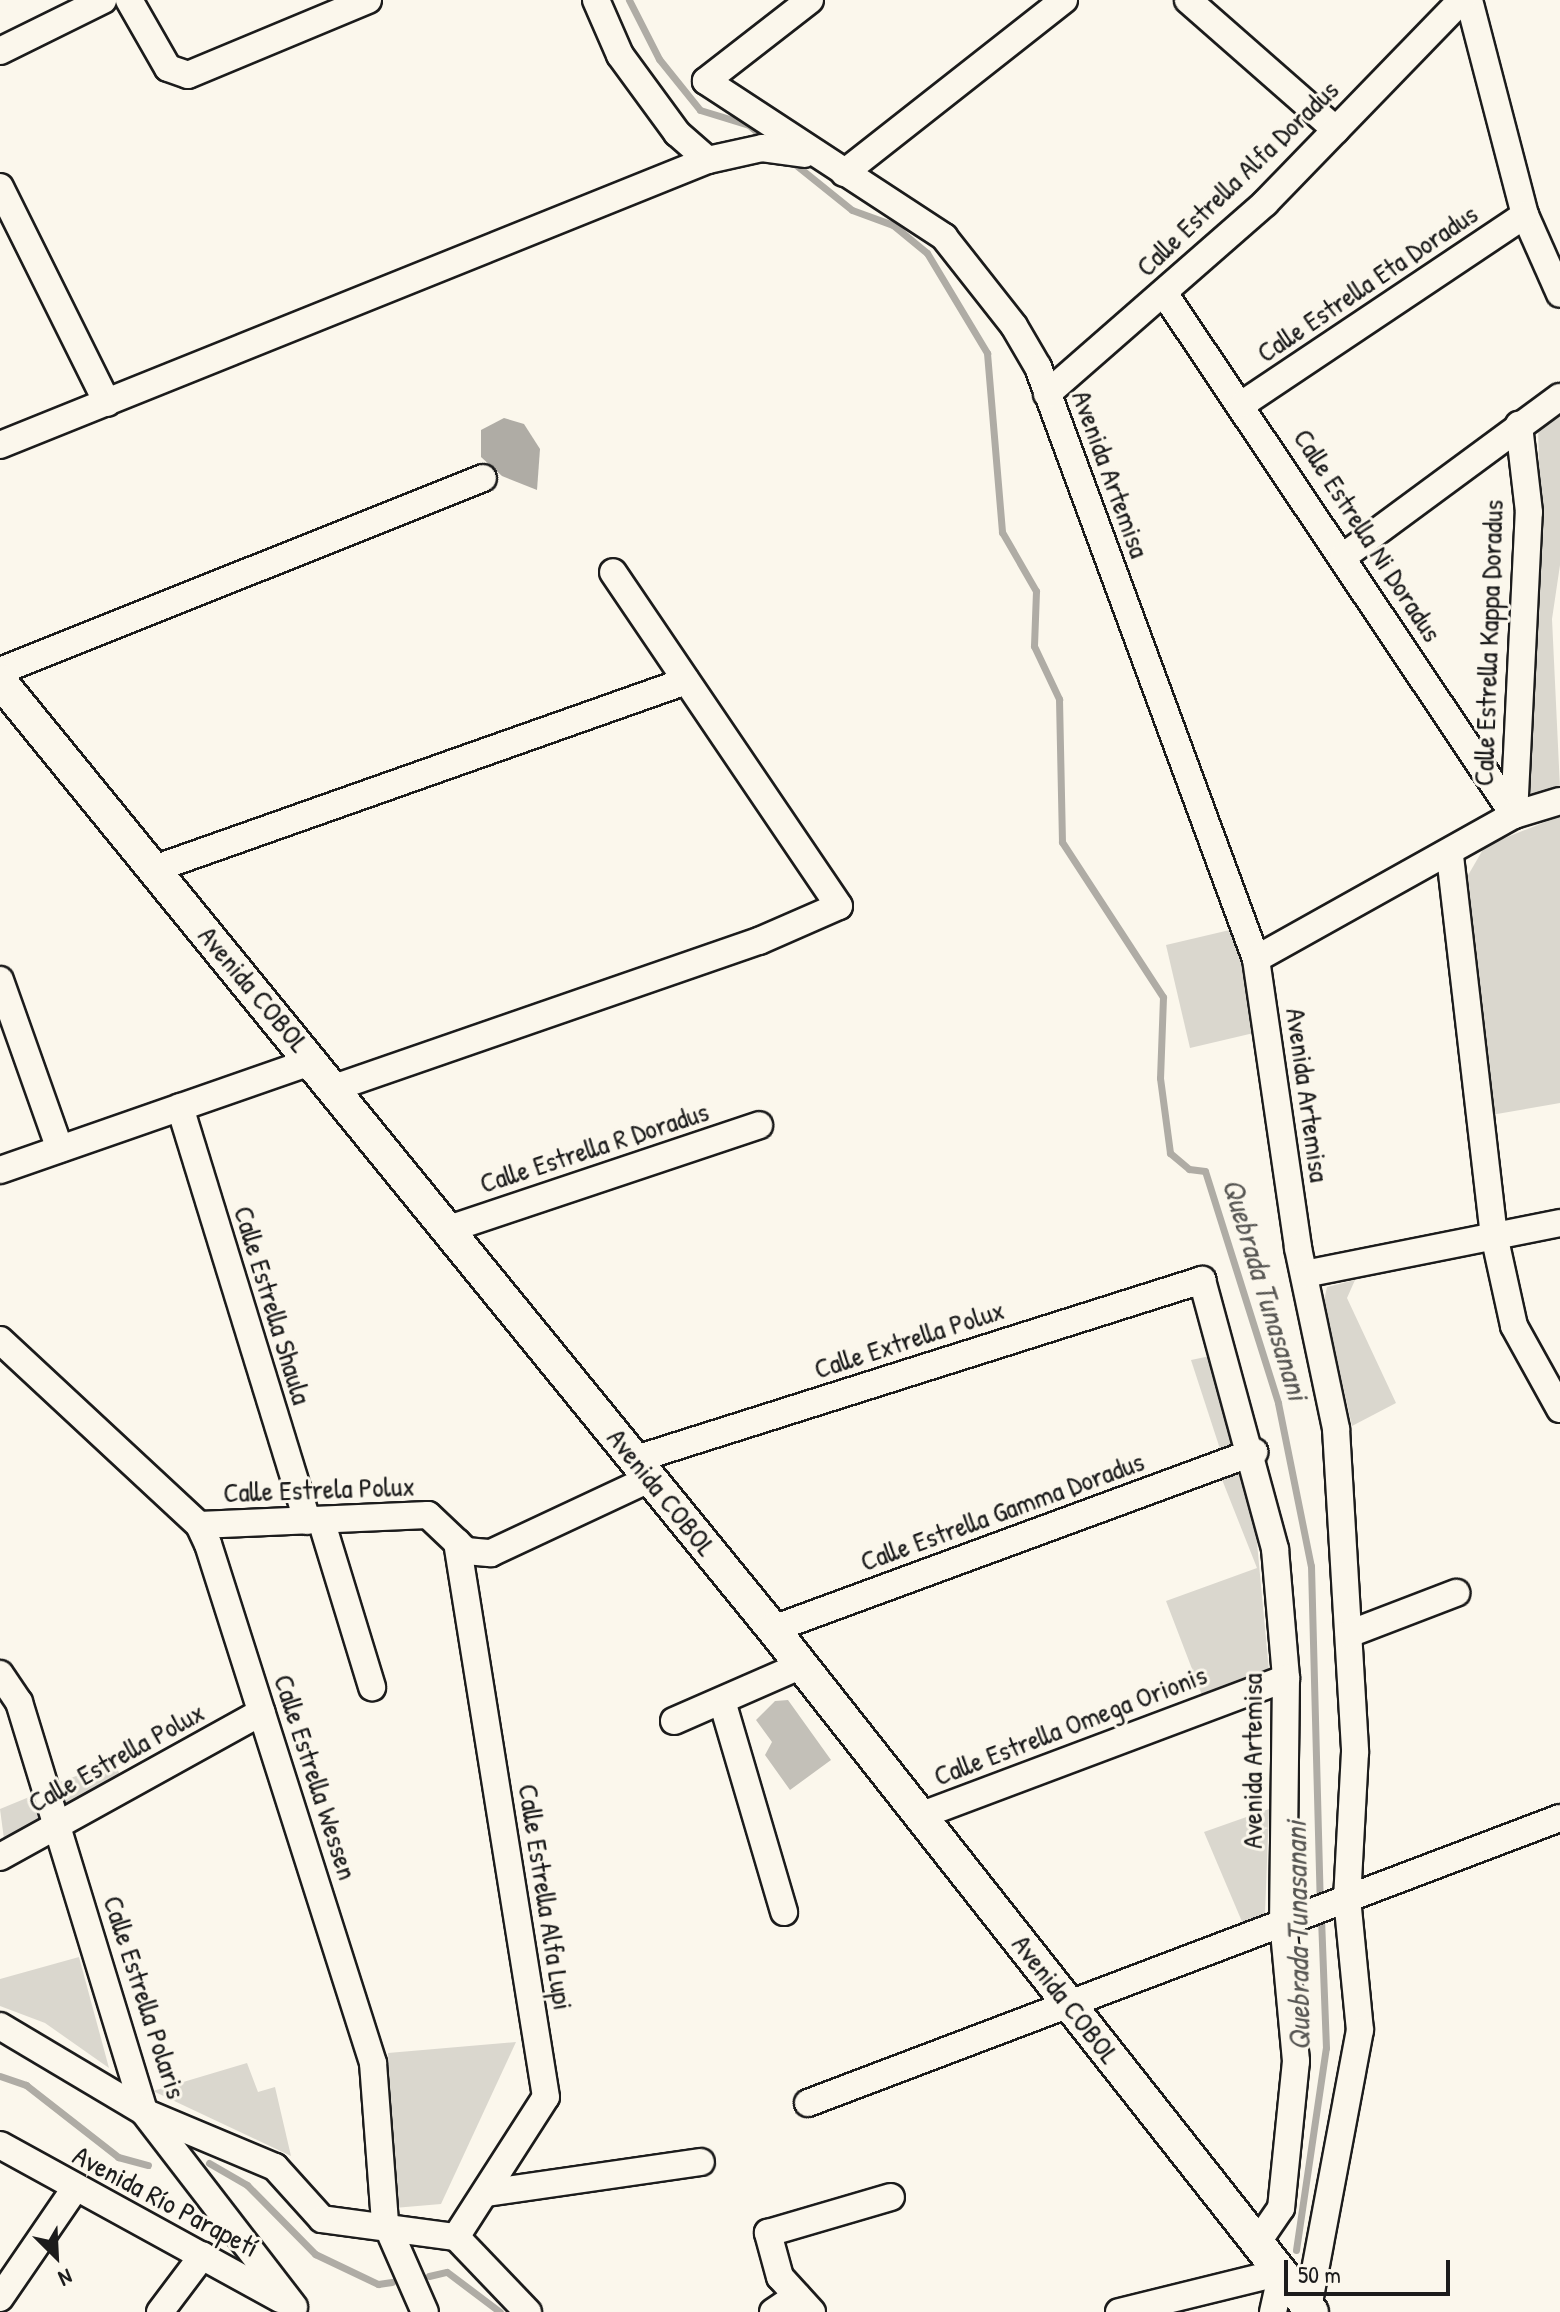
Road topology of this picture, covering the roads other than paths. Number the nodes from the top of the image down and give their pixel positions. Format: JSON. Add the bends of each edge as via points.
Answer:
{"nodes":[{"id":1,"x":103,"y":0,"type":"edge"},
{"id":2,"x":129,"y":0,"type":"edge"},
{"id":3,"x":368,"y":0,"type":"edge"},
{"id":4,"x":596,"y":0,"type":"edge"},
{"id":5,"x":810,"y":0,"type":"edge"},
{"id":6,"x":1064,"y":0,"type":"edge"},
{"id":7,"x":1188,"y":0,"type":"edge"},
{"id":8,"x":1462,"y":0,"type":"edge"},
{"id":9,"x":1469,"y":0,"type":"edge"},
{"id":10,"x":319,"y":9,"type":"edge"},
{"id":11,"x":0,"y":51,"type":"edge"},
{"id":12,"x":1336,"y":130,"type":"junction"},
{"id":13,"x":816,"y":157,"type":"junction"},
{"id":14,"x":708,"y":160,"type":"junction"},
{"id":15,"x":844,"y":173,"type":"junction"},
{"id":16,"x":0,"y":187,"type":"edge"},
{"id":17,"x":1525,"y":215,"type":"junction"},
{"id":18,"x":1164,"y":293,"type":"junction"},
{"id":19,"x":1560,"y":294,"type":"edge"},
{"id":20,"x":1047,"y":394,"type":"junction"},
{"id":21,"x":1560,"y":397,"type":"edge"},
{"id":22,"x":107,"y":403,"type":"junction"},
{"id":23,"x":1244,"y":403,"type":"junction"},
{"id":24,"x":1519,"y":425,"type":"junction"},
{"id":25,"x":0,"y":445,"type":"edge"},
{"id":26,"x":483,"y":478,"type":"dead end"},
{"id":27,"x":1344,"y":556,"type":"junction"},
{"id":28,"x":613,"y":572,"type":"dead end"},
{"id":29,"x":0,"y":671,"type":"edge"},
{"id":30,"x":0,"y":681,"type":"edge"},
{"id":31,"x":686,"y":681,"type":"junction"},
{"id":32,"x":1560,"y":801,"type":"edge"},
{"id":33,"x":1514,"y":815,"type":"junction"},
{"id":34,"x":1450,"y":856,"type":"junction"},
{"id":35,"x":154,"y":869,"type":"junction"},
{"id":36,"x":1256,"y":959,"type":"junction"},
{"id":37,"x":0,"y":980,"type":"edge"},
{"id":38,"x":313,"y":1061,"type":"junction"},
{"id":39,"x":334,"y":1088,"type":"junction"},
{"id":40,"x":180,"y":1107,"type":"junction"},
{"id":41,"x":759,"y":1125,"type":"dead end"},
{"id":42,"x":60,"y":1149,"type":"junction"},
{"id":43,"x":0,"y":1170,"type":"edge"},
{"id":44,"x":1560,"y":1223,"type":"edge"},
{"id":45,"x":449,"y":1229,"type":"junction"},
{"id":46,"x":1494,"y":1235,"type":"junction"},
{"id":47,"x":1305,"y":1274,"type":"junction"},
{"id":48,"x":1202,"y":1280,"type":"joint"},
{"id":49,"x":0,"y":1340,"type":"edge"},
{"id":50,"x":1560,"y":1409,"type":"edge"},
{"id":51,"x":1254,"y":1452,"type":"junction"},
{"id":52,"x":644,"y":1469,"type":"junction"},
{"id":53,"x":314,"y":1521,"type":"junction"},
{"id":54,"x":199,"y":1525,"type":"junction"},
{"id":55,"x":457,"y":1542,"type":"junction"},
{"id":56,"x":1456,"y":1593,"type":"dead end"},
{"id":57,"x":773,"y":1629,"type":"junction"},
{"id":58,"x":1349,"y":1634,"type":"junction"},
{"id":59,"x":802,"y":1665,"type":"junction"},
{"id":60,"x":0,"y":1674,"type":"edge"},
{"id":61,"x":1286,"y":1678,"type":"junction"},
{"id":62,"x":372,"y":1687,"type":"dead end"},
{"id":63,"x":722,"y":1701,"type":"junction"},
{"id":64,"x":262,"y":1712,"type":"junction"},
{"id":65,"x":674,"y":1721,"type":"dead end"},
{"id":66,"x":922,"y":1815,"type":"junction"},
{"id":67,"x":1560,"y":1818,"type":"edge"},
{"id":68,"x":58,"y":1825,"type":"junction"},
{"id":69,"x":0,"y":1857,"type":"edge"},
{"id":70,"x":1329,"y":1904,"type":"junction"},
{"id":71,"x":784,"y":1912,"type":"dead end"},
{"id":72,"x":1283,"y":1921,"type":"junction"},
{"id":73,"x":1070,"y":2004,"type":"junction"},
{"id":74,"x":0,"y":2026,"type":"edge"},
{"id":75,"x":808,"y":2103,"type":"dead end"},
{"id":76,"x":144,"y":2112,"type":"junction"},
{"id":77,"x":0,"y":2145,"type":"edge"},
{"id":78,"x":701,"y":2162,"type":"dead end"},
{"id":79,"x":74,"y":2190,"type":"junction"},
{"id":80,"x":486,"y":2193,"type":"junction"},
{"id":81,"x":891,"y":2197,"type":"dead end"},
{"id":82,"x":390,"y":2233,"type":"junction"},
{"id":83,"x":456,"y":2237,"type":"junction"},
{"id":84,"x":1257,"y":2243,"type":"junction"},
{"id":85,"x":203,"y":2255,"type":"junction"},
{"id":86,"x":1282,"y":2272,"type":"junction"},
{"id":87,"x":0,"y":2298,"type":"edge"},
{"id":88,"x":804,"y":2304,"type":"edge"},
{"id":89,"x":298,"y":2310,"type":"edge"},
{"id":90,"x":1310,"y":2310,"type":"edge"},
{"id":91,"x":160,"y":2312,"type":"edge"},
{"id":92,"x":425,"y":2312,"type":"edge"},
{"id":93,"x":528,"y":2312,"type":"edge"},
{"id":94,"x":773,"y":2312,"type":"edge"},
{"id":95,"x":1119,"y":2312,"type":"edge"},
{"id":96,"x":1273,"y":2312,"type":"edge"}],
"edges":[{"from":1,"to":11,"type":"street"},
{"from":2,"to":10,"type":"street","via":[[168,68],[188,75]]},
{"from":3,"to":10,"type":"street"},
{"from":4,"to":14,"type":"street","via":[[620,55],[677,133]]},
{"from":5,"to":13,"type":"street","name":"Avenida Artemisa","via":[[706,81]]},
{"from":6,"to":15,"type":"street"},
{"from":7,"to":12,"type":"street"},
{"from":8,"to":12,"type":"street","name":"Calle Estrella Alfa Doradus"},
{"from":9,"to":17,"type":"street"},
{"from":12,"to":18,"type":"street","name":"Calle Estrella Alfa Doradus"},
{"from":13,"to":14,"type":"street","via":[[762,148]]},
{"from":13,"to":15,"type":"street","name":"Avenida Artemisa"},
{"from":14,"to":22,"type":"street"},
{"from":15,"to":20,"type":"street","name":"Avenida Artemisa","via":[[944,237],[1014,326]]},
{"from":16,"to":22,"type":"street"},
{"from":17,"to":19,"type":"street"},
{"from":17,"to":23,"type":"street","name":"Calle Estrella Eta Doradus"},
{"from":18,"to":20,"type":"street","name":"Calle Estrella Alfa Doradus"},
{"from":18,"to":23,"type":"street","name":"Calle Estrella Ni Doradus"},
{"from":20,"to":36,"type":"street","name":"Avenida Artemisa"},
{"from":21,"to":24,"type":"street"},
{"from":22,"to":25,"type":"street"},
{"from":23,"to":27,"type":"street","name":"Calle Estrella Ni Doradus"},
{"from":24,"to":27,"type":"street"},
{"from":24,"to":33,"type":"street","name":"Calle Estrella Kappa Doradus","via":[[1529,512]]},
{"from":26,"to":29,"type":"street"},
{"from":27,"to":33,"type":"street","name":"Calle Estrella Ni Doradus"},
{"from":28,"to":31,"type":"street"},
{"from":30,"to":35,"type":"main road","name":"Avenida COBOL"},
{"from":31,"to":35,"type":"street"},
{"from":31,"to":39,"type":"street","via":[[839,906],[759,941]]},
{"from":32,"to":33,"type":"street"},
{"from":33,"to":34,"type":"street"},
{"from":34,"to":36,"type":"street"},
{"from":34,"to":46,"type":"street"},
{"from":35,"to":38,"type":"main road","name":"Avenida COBOL"},
{"from":36,"to":47,"type":"street","name":"Avenida Artemisa"},
{"from":37,"to":42,"type":"street"},
{"from":38,"to":39,"type":"main road","name":"Avenida COBOL"},
{"from":38,"to":40,"type":"street"},
{"from":39,"to":45,"type":"main road","name":"Avenida COBOL"},
{"from":40,"to":42,"type":"street"},
{"from":40,"to":53,"type":"street","name":"Calle Estrella Shaula"},
{"from":41,"to":45,"type":"street","name":"Calle Estrella R Doradus"},
{"from":42,"to":43,"type":"street"},
{"from":44,"to":46,"type":"street"},
{"from":45,"to":52,"type":"main road","name":"Avenida COBOL"},
{"from":46,"to":47,"type":"street"},
{"from":46,"to":50,"type":"street","via":[[1514,1326]]},
{"from":47,"to":58,"type":"street","name":"Avenida Artemisa","via":[[1336,1429]]},
{"from":48,"to":51,"type":"street","name":"Avenida Artemisa"},
{"from":48,"to":52,"type":"street","name":"Calle Extrella Polux"},
{"from":49,"to":54,"type":"street","name":"Calle Estrella Wessen"},
{"from":51,"to":57,"type":"street","name":"Calle Estrella Gamma Doradus"},
{"from":51,"to":61,"type":"street","name":"Avenida Artemisa","via":[[1275,1549]]},
{"from":52,"to":55,"type":"street","name":"Calle Estrela Polux","via":[[491,1553],[466,1551]]},
{"from":52,"to":57,"type":"main road","name":"Avenida COBOL"},
{"from":53,"to":54,"type":"street","name":"Calle Estrela Polux"},
{"from":53,"to":55,"type":"street","name":"Calle Estrela Polux","via":[[428,1515]]},
{"from":53,"to":62,"type":"street","name":"Calle Estrella Shaula"},
{"from":54,"to":64,"type":"street","name":"Calle Estrella Wessen"},
{"from":55,"to":80,"type":"street","name":"Calle Estrella Alfa Lupi","via":[[546,2097]]},
{"from":56,"to":58,"type":"street"},
{"from":57,"to":59,"type":"main road","name":"Avenida COBOL"},
{"from":58,"to":70,"type":"street","name":"Avenida Artemisa","via":[[1355,1752]]},
{"from":59,"to":63,"type":"street"},
{"from":59,"to":66,"type":"main road","name":"Avenida COBOL"},
{"from":60,"to":68,"type":"street","name":"Calle Estrella Polaris","via":[[19,1702]]},
{"from":61,"to":66,"type":"street","name":"Calle Estrella Omega Orionis"},
{"from":61,"to":72,"type":"street","name":"Avenida Artemisa"},
{"from":63,"to":65,"type":"street"},
{"from":63,"to":71,"type":"street"},
{"from":64,"to":68,"type":"street","name":"Calle Estrella Polux"},
{"from":64,"to":82,"type":"street","name":"Calle Estrella Wessen","via":[[373,2063]]},
{"from":66,"to":73,"type":"main road","name":"Avenida COBOL"},
{"from":67,"to":70,"type":"street"},
{"from":68,"to":69,"type":"street","name":"Calle Estrella Polux"},
{"from":68,"to":76,"type":"street","name":"Calle Estrella Polaris"},
{"from":70,"to":72,"type":"street"},
{"from":70,"to":90,"type":"street","name":"Avenida Artemisa","via":[[1360,2030]]},
{"from":72,"to":73,"type":"street"},
{"from":72,"to":84,"type":"street","name":"Avenida Artemisa","via":[[1296,2061],[1281,2208]]},
{"from":73,"to":75,"type":"street"},
{"from":73,"to":84,"type":"main road","name":"Avenida COBOL"},
{"from":74,"to":76,"type":"street"},
{"from":76,"to":82,"type":"street","via":[[275,2167],[322,2219]]},
{"from":76,"to":89,"type":"street","name":"Calle Estrella Polaris"},
{"from":77,"to":79,"type":"street","name":"Avenida Río Parapetí"},
{"from":78,"to":80,"type":"street"},
{"from":79,"to":85,"type":"street","name":"Avenida Río Parapetí"},
{"from":79,"to":87,"type":"street"},
{"from":80,"to":83,"type":"street","name":"Calle Estrella Alfa Lupi"},
{"from":81,"to":88,"type":"street","via":[[768,2233],[780,2277]]},
{"from":82,"to":83,"type":"street"},
{"from":82,"to":92,"type":"street","name":"Calle Estrella Wessen"},
{"from":83,"to":93,"type":"street"},
{"from":84,"to":86,"type":"main road","name":"Avenida COBOL"},
{"from":85,"to":89,"type":"street","name":"Avenida Río Parapetí"},
{"from":85,"to":91,"type":"street"},
{"from":86,"to":90,"type":"main road","name":"Avenida COBOL"},
{"from":86,"to":95,"type":"street"},
{"from":86,"to":96,"type":"street"},
{"from":88,"to":94,"type":"street"}]}
